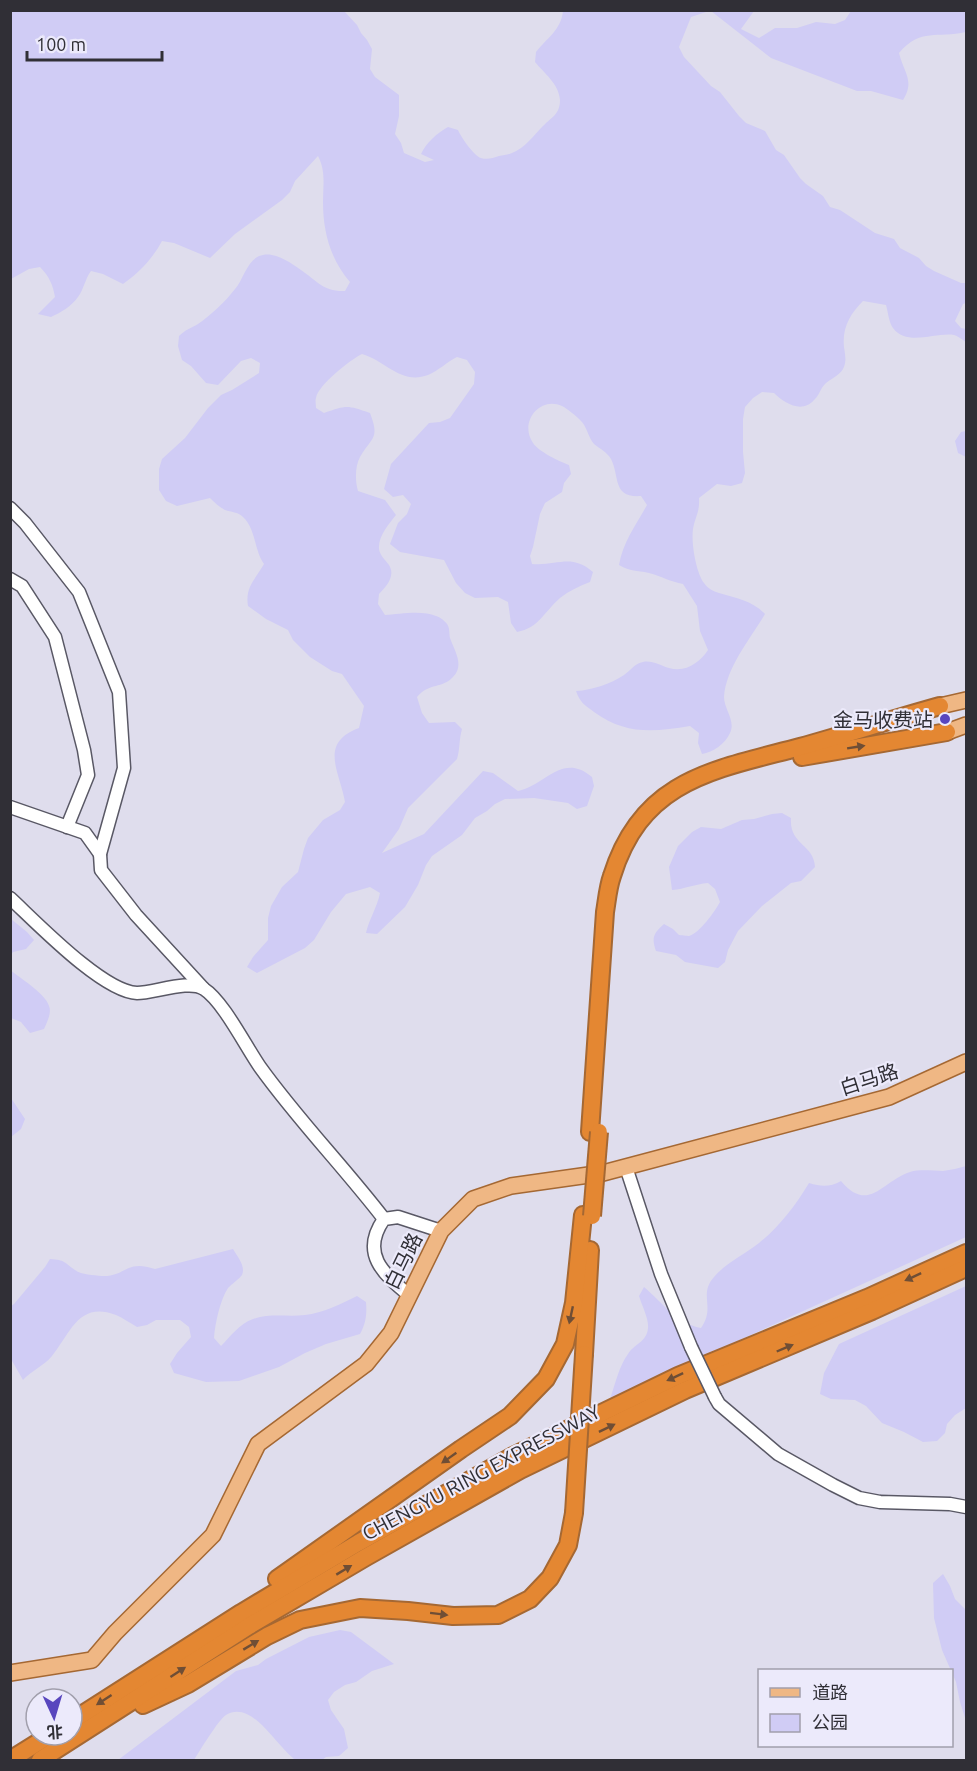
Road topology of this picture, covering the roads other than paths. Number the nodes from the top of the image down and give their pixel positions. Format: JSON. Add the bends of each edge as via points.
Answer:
{"nodes":[{"id":1,"x":10,"y":508,"type":"edge"},
{"id":2,"x":10,"y":579,"type":"edge"},
{"id":3,"x":966,"y":700,"type":"edge"},
{"id":4,"x":940,"y":706,"type":"joint"},
{"id":5,"x":966,"y":725,"type":"edge"},
{"id":6,"x":947,"y":732,"type":"joint"},
{"id":7,"x":10,"y":807,"type":"edge"},
{"id":8,"x":66,"y":827,"type":"junction"},
{"id":9,"x":100,"y":854,"type":"junction"},
{"id":10,"x":10,"y":898,"type":"edge"},
{"id":11,"x":203,"y":988,"type":"junction"},
{"id":12,"x":966,"y":1062,"type":"edge"},
{"id":13,"x":594,"y":1132,"type":"junction"},
{"id":14,"x":626,"y":1167,"type":"junction"},
{"id":15,"x":588,"y":1215,"type":"junction"},
{"id":16,"x":384,"y":1219,"type":"junction"},
{"id":17,"x":441,"y":1231,"type":"junction"},
{"id":18,"x":966,"y":1253,"type":"edge"},
{"id":19,"x":966,"y":1268,"type":"edge"},
{"id":20,"x":409,"y":1295,"type":"junction"},
{"id":21,"x":966,"y":1507,"type":"edge"},
{"id":22,"x":10,"y":1673,"type":"edge"},
{"id":23,"x":126,"y":1686,"type":"junction"},
{"id":24,"x":84,"y":1713,"type":"edge"},
{"id":25,"x":88,"y":1730,"type":"junction"},
{"id":26,"x":31,"y":1747,"type":"edge"},
{"id":27,"x":10,"y":1760,"type":"edge"},
{"id":28,"x":40,"y":1761,"type":"edge"}],
"edges":[{"from":1,"to":9,"type":"street","via":[[79,592],[119,692],[124,768]]},
{"from":2,"to":8,"type":"street","via":[[22,586],[55,637],[84,750],[88,774]]},
{"from":3,"to":4,"type":"main road"},
{"from":4,"to":13,"type":"highway","via":[[705,773],[666,794],[643,816],[611,876],[605,912]]},
{"from":5,"to":6,"type":"main road"},
{"from":13,"to":6,"type":"highway","one_way":true,"via":[[614,913],[620,880],[650,823],[673,800],[708,782],[813,754]]},
{"from":7,"to":8,"type":"street"},
{"from":8,"to":9,"type":"street","via":[[85,833]]},
{"from":9,"to":11,"type":"street","via":[[101,870]]},
{"from":10,"to":11,"type":"street","via":[[100,978],[120,990],[136,993],[185,986]]},
{"from":11,"to":16,"type":"street","via":[[219,1003],[260,1067]]},
{"from":12,"to":14,"type":"main road","name":"白马路","via":[[889,1097]]},
{"from":13,"to":15,"type":"highway","bridge":true},
{"from":14,"to":17,"type":"main road","name":"白马路","via":[[511,1186],[473,1199]]},
{"from":14,"to":21,"type":"street","bridge":true,"via":[[661,1274],[719,1404],[778,1454],[859,1498]]},
{"from":15,"to":23,"type":"highway","one_way":true,"via":[[565,1344],[546,1379],[510,1416]]},
{"from":25,"to":15,"type":"highway","one_way":true,"bridge":true,"via":[[188,1684],[300,1620],[360,1608],[453,1616],[498,1615],[530,1599],[550,1578],[568,1545],[574,1513]]},
{"from":16,"to":17,"type":"street","via":[[398,1217]]},
{"from":16,"to":20,"type":"street","via":[[376,1230],[378,1265]]},
{"from":17,"to":20,"type":"main road","name":"白马路"},
{"from":18,"to":23,"type":"highway","name":"CHENGYU RING EXPRESSWAY","one_way":true,"via":[[678,1376],[513,1456],[358,1543]]},
{"from":25,"to":19,"type":"highway","name":"CHENGYU RING EXPRESSWAY","one_way":true,"via":[[259,1621],[520,1470],[685,1390]]},
{"from":20,"to":22,"type":"main road","name":"白马路","via":[[391,1333],[366,1364],[258,1444],[213,1535],[92,1660]]},
{"from":23,"to":24,"type":"highway","name":"CHENGYU RING EXPRESSWAY","one_way":true},
{"from":25,"to":28,"type":"highway","name":"CHENGYU RING EXPRESSWAY"},
{"from":26,"to":27,"type":"highway"}]}
